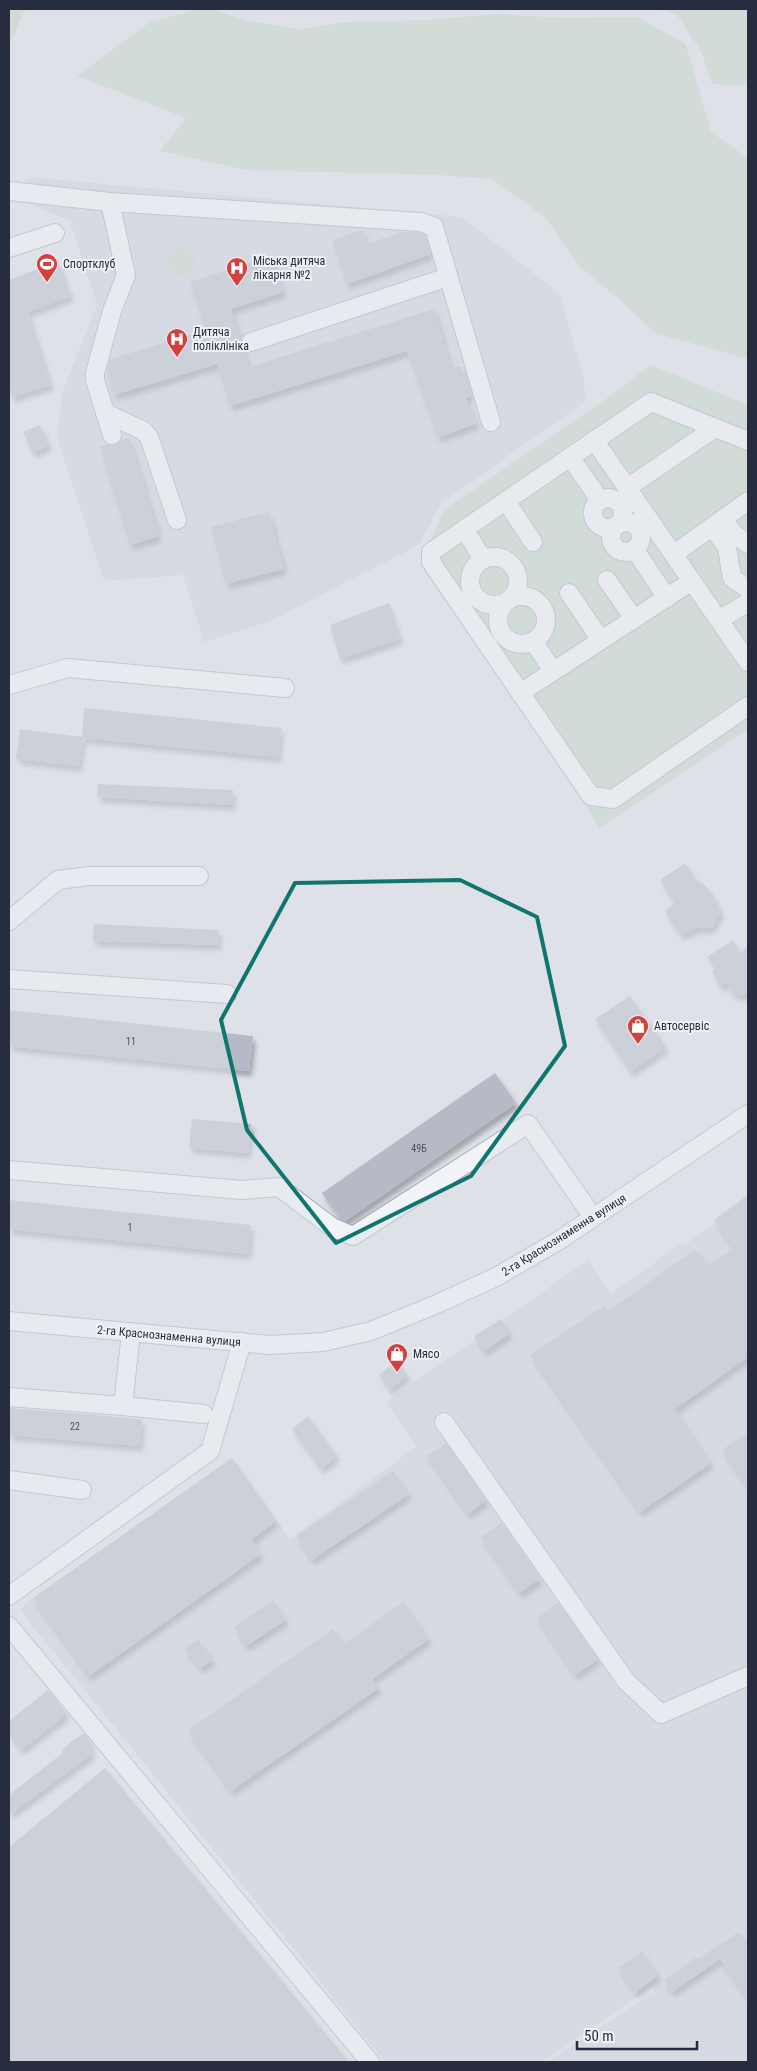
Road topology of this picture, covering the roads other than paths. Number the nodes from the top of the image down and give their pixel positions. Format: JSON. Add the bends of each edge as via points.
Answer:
{"nodes":[{"id":1,"x":9,"y":191,"type":"edge"},
{"id":2,"x":110,"y":202,"type":"junction"},
{"id":3,"x":55,"y":233,"type":"dead end"},
{"id":4,"x":9,"y":248,"type":"edge"},
{"id":5,"x":448,"y":277,"type":"junction"},
{"id":6,"x":251,"y":342,"type":"dead end"},
{"id":7,"x":106,"y":413,"type":"junction"},
{"id":8,"x":491,"y":422,"type":"dead end"},
{"id":9,"x":715,"y":428,"type":"junction"},
{"id":10,"x":112,"y":435,"type":"dead end"},
{"id":11,"x":594,"y":440,"type":"junction"},
{"id":12,"x":748,"y":441,"type":"edge"},
{"id":13,"x":570,"y":457,"type":"junction"},
{"id":14,"x":627,"y":488,"type":"junction"},
{"id":15,"x":506,"y":501,"type":"junction"},
{"id":16,"x":747,"y":505,"type":"edge"},
{"id":17,"x":177,"y":520,"type":"dead end"},
{"id":18,"x":718,"y":523,"type":"junction"},
{"id":19,"x":464,"y":529,"type":"junction"},
{"id":20,"x":534,"y":542,"type":"dead end"},
{"id":21,"x":748,"y":544,"type":"edge"},
{"id":22,"x":674,"y":554,"type":"junction"},
{"id":23,"x":483,"y":559,"type":"junction"},
{"id":24,"x":607,"y":580,"type":"dead end"},
{"id":25,"x":692,"y":581,"type":"junction"},
{"id":26,"x":569,"y":593,"type":"dead end"},
{"id":27,"x":748,"y":596,"type":"edge"},
{"id":28,"x":667,"y":598,"type":"junction"},
{"id":29,"x":510,"y":599,"type":"junction"},
{"id":30,"x":634,"y":619,"type":"junction"},
{"id":31,"x":719,"y":620,"type":"junction"},
{"id":32,"x":601,"y":640,"type":"junction"},
{"id":33,"x":532,"y":641,"type":"junction"},
{"id":34,"x":748,"y":662,"type":"edge"},
{"id":35,"x":553,"y":671,"type":"junction"},
{"id":36,"x":9,"y":685,"type":"edge"},
{"id":37,"x":285,"y":688,"type":"dead end"},
{"id":38,"x":520,"y":692,"type":"junction"},
{"id":39,"x":748,"y":706,"type":"edge"},
{"id":40,"x":199,"y":876,"type":"dead end"},
{"id":41,"x":9,"y":921,"type":"edge"},
{"id":42,"x":9,"y":979,"type":"edge"},
{"id":43,"x":227,"y":994,"type":"dead end"},
{"id":44,"x":748,"y":1114,"type":"edge"},
{"id":45,"x":9,"y":1170,"type":"edge"},
{"id":46,"x":593,"y":1218,"type":"junction"},
{"id":47,"x":9,"y":1321,"type":"edge"},
{"id":48,"x":131,"y":1332,"type":"junction"},
{"id":49,"x":242,"y":1342,"type":"junction"},
{"id":50,"x":9,"y":1397,"type":"edge"},
{"id":51,"x":123,"y":1406,"type":"junction"},
{"id":52,"x":204,"y":1414,"type":"dead end"},
{"id":53,"x":444,"y":1422,"type":"dead end"},
{"id":54,"x":9,"y":1480,"type":"edge"},
{"id":55,"x":82,"y":1490,"type":"dead end"},
{"id":56,"x":9,"y":1596,"type":"edge"},
{"id":57,"x":9,"y":1626,"type":"edge"},
{"id":58,"x":748,"y":1676,"type":"edge"},
{"id":59,"x":370,"y":2062,"type":"edge"}],
"edges":[{"from":1,"to":2,"type":"street"},
{"from":2,"to":5,"type":"street","via":[[420,222],[434,228]]},
{"from":2,"to":7,"type":"street","via":[[126,275],[95,373]]},
{"from":3,"to":4,"type":"street"},
{"from":5,"to":6,"type":"street"},
{"from":5,"to":8,"type":"street"},
{"from":7,"to":10,"type":"street"},
{"from":7,"to":17,"type":"street","via":[[144,431],[149,437]]},
{"from":9,"to":11,"type":"street","via":[[651,402]]},
{"from":9,"to":12,"type":"street"},
{"from":9,"to":14,"type":"street"},
{"from":11,"to":13,"type":"street"},
{"from":11,"to":14,"type":"street"},
{"from":13,"to":15,"type":"street"},
{"from":13,"to":28,"type":"street","via":[[600,500],[594,508],[596,522],[609,528],[619,524],[611,536],[614,546],[621,551],[635,550]]},
{"from":14,"to":22,"type":"street"},
{"from":15,"to":19,"type":"street"},
{"from":15,"to":20,"type":"street"},
{"from":16,"to":18,"type":"street"},
{"from":18,"to":21,"type":"street"},
{"from":18,"to":22,"type":"street"},
{"from":18,"to":27,"type":"street","via":[[732,578]]},
{"from":19,"to":23,"type":"street"},
{"from":19,"to":38,"type":"street","via":[[431,552],[431,562]]},
{"from":22,"to":25,"type":"street"},
{"from":23,"to":29,"type":"street","via":[[498,557],[512,564],[519,586]]},
{"from":23,"to":29,"type":"street","via":[[472,571],[470,579],[474,595],[488,605],[504,604]]},
{"from":24,"to":30,"type":"street"},
{"from":25,"to":28,"type":"street"},
{"from":25,"to":31,"type":"street"},
{"from":26,"to":32,"type":"street"},
{"from":27,"to":31,"type":"street"},
{"from":28,"to":30,"type":"street"},
{"from":29,"to":33,"type":"street","via":[[498,619],[503,634],[516,643]]},
{"from":29,"to":33,"type":"street","via":[[524,596],[538,602],[542,608],[545,615],[543,629]]},
{"from":30,"to":32,"type":"street"},
{"from":31,"to":34,"type":"street"},
{"from":32,"to":35,"type":"street"},
{"from":33,"to":35,"type":"street"},
{"from":35,"to":38,"type":"street"},
{"from":36,"to":37,"type":"street","via":[[68,668]]},
{"from":38,"to":39,"type":"street","via":[[591,796],[613,799]]},
{"from":40,"to":41,"type":"street","via":[[89,876],[58,880]]},
{"from":42,"to":43,"type":"street"},
{"from":44,"to":46,"type":"street","name":"2-га Краснознаменна вулиця"},
{"from":45,"to":46,"type":"street","via":[[242,1190],[279,1187],[332,1227],[353,1236],[528,1124]]},
{"from":46,"to":49,"type":"street","name":"2-га Краснознаменна вулиця","via":[[496,1277],[371,1331],[323,1342]]},
{"from":47,"to":48,"type":"street","name":"2-га Краснознаменна вулиця"},
{"from":48,"to":49,"type":"street","name":"2-га Краснознаменна вулиця"},
{"from":48,"to":51,"type":"street"},
{"from":49,"to":56,"type":"street","via":[[210,1451]]},
{"from":50,"to":51,"type":"street"},
{"from":51,"to":52,"type":"street"},
{"from":53,"to":58,"type":"street","via":[[626,1681],[661,1714]]},
{"from":54,"to":55,"type":"street"},
{"from":57,"to":59,"type":"street"}]}
